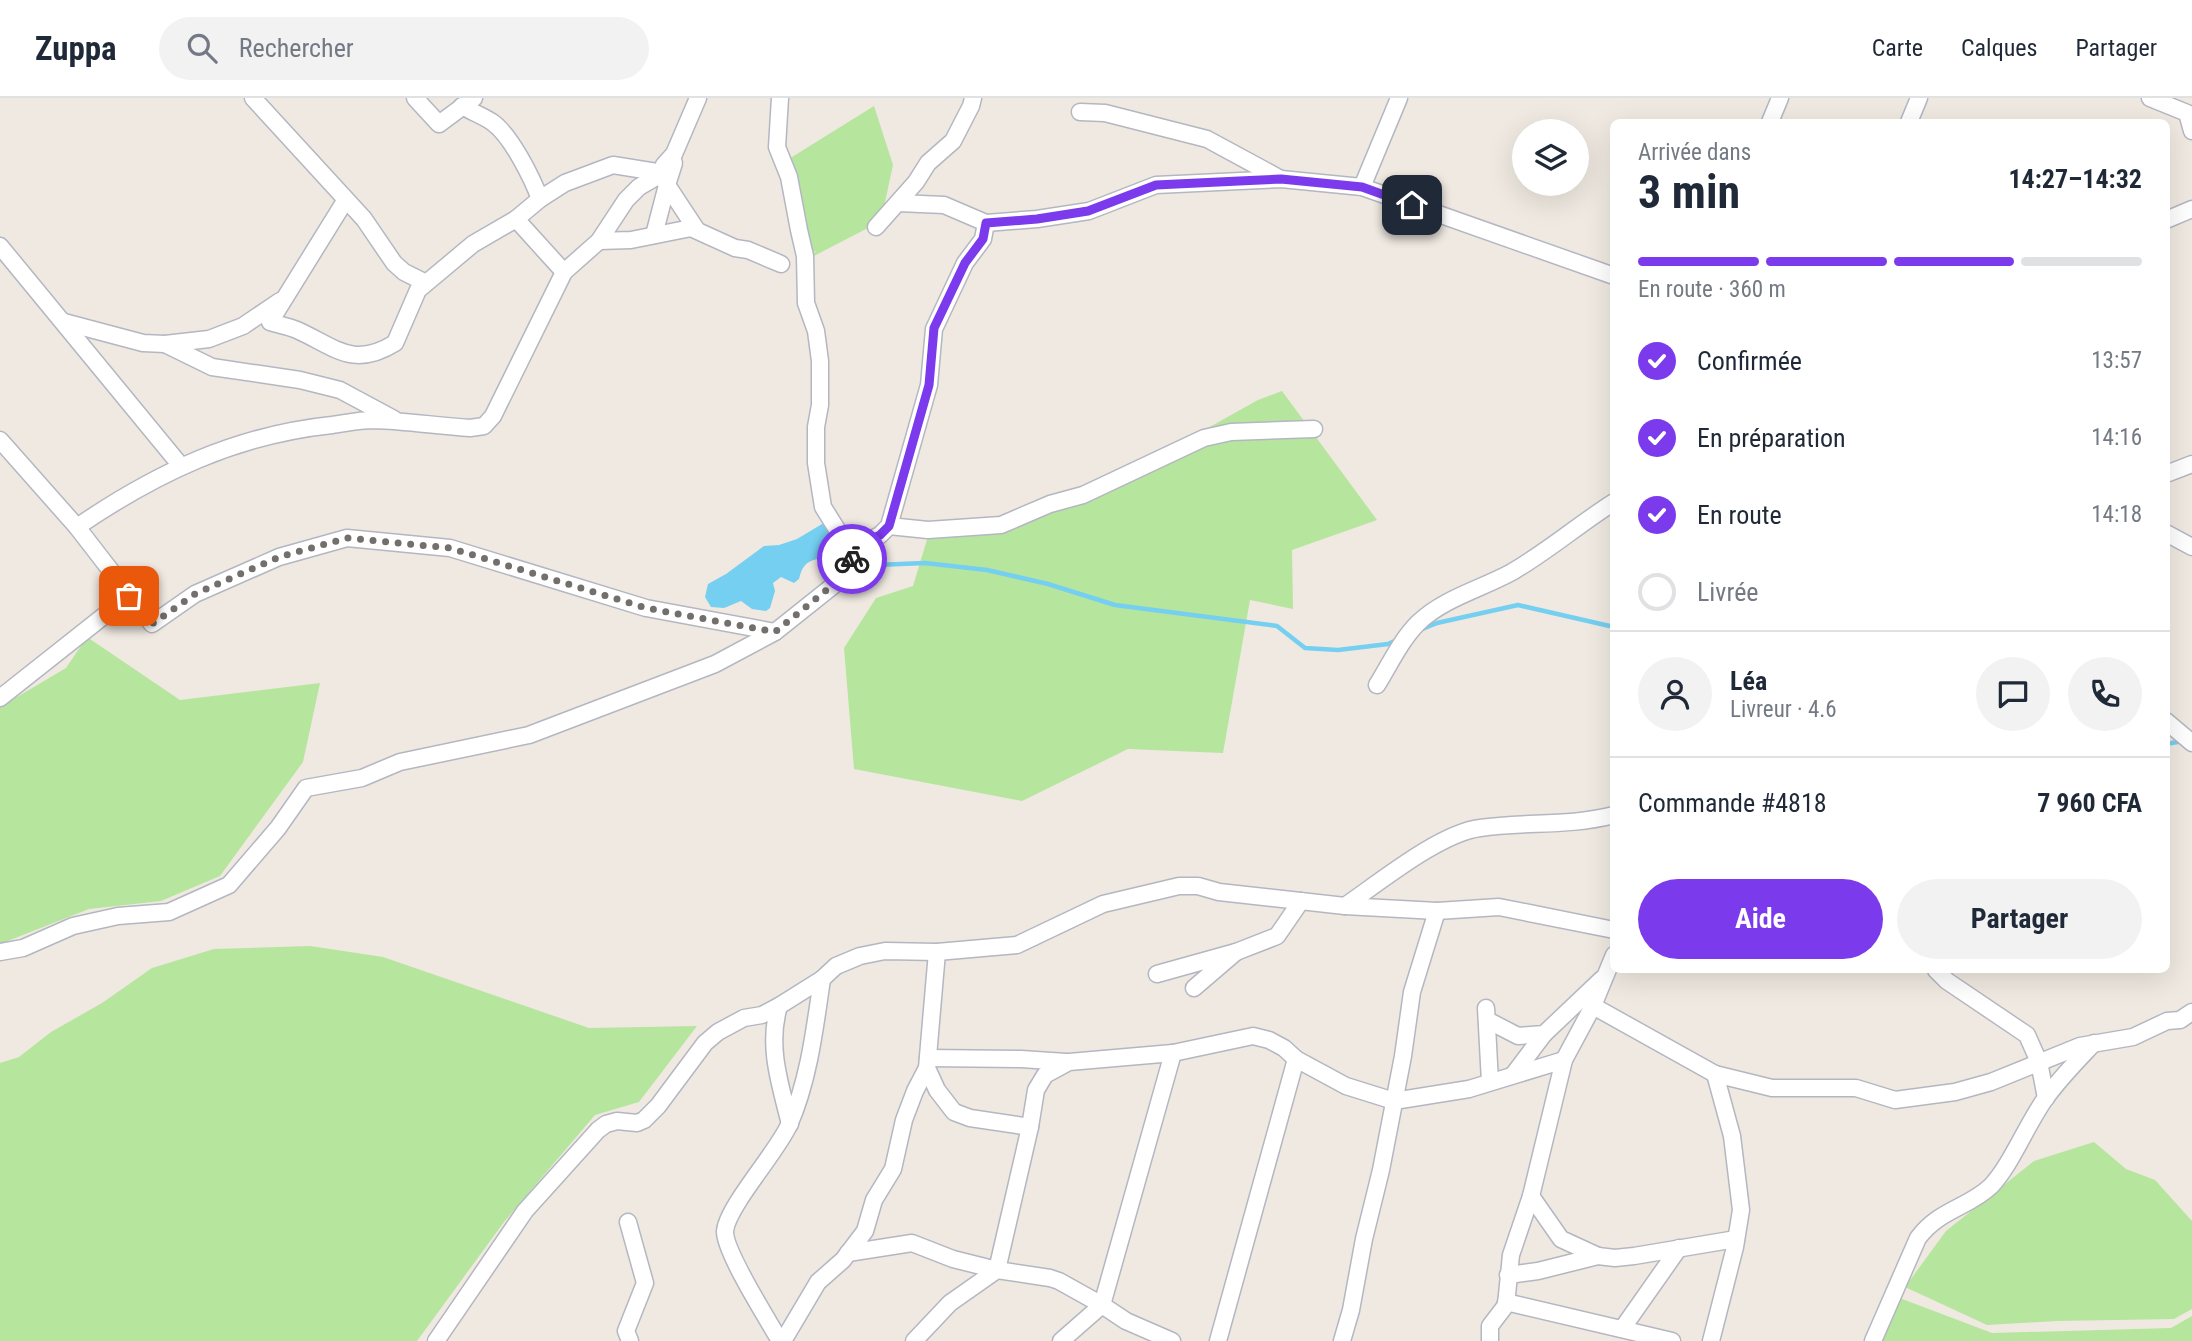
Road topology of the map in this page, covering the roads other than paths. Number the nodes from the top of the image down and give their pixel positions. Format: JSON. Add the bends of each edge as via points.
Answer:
{"nodes":[{"id":1,"x":253,"y":98,"type":"edge"},
{"id":2,"x":415,"y":98,"type":"edge"},
{"id":3,"x":698,"y":98,"type":"edge"},
{"id":4,"x":780,"y":98,"type":"edge"},
{"id":5,"x":973,"y":98,"type":"edge"},
{"id":6,"x":1399,"y":98,"type":"edge"},
{"id":7,"x":1780,"y":98,"type":"edge"},
{"id":8,"x":1919,"y":98,"type":"edge"},
{"id":9,"x":2150,"y":98,"type":"edge"},
{"id":10,"x":468,"y":102,"type":"edge"},
{"id":11,"x":2190,"y":108,"type":"edge"},
{"id":12,"x":1080,"y":112,"type":"dead end"},
{"id":13,"x":1771,"y":119,"type":"edge"},
{"id":14,"x":1910,"y":119,"type":"edge"},
{"id":15,"x":2192,"y":131,"type":"edge"},
{"id":16,"x":663,"y":178,"type":"junction"},
{"id":17,"x":1281,"y":179,"type":"junction"},
{"id":18,"x":1362,"y":187,"type":"junction"},
{"id":19,"x":540,"y":199,"type":"junction"},
{"id":20,"x":345,"y":201,"type":"junction"},
{"id":21,"x":898,"y":203,"type":"junction"},
{"id":22,"x":2192,"y":209,"type":"edge"},
{"id":23,"x":2170,"y":218,"type":"edge"},
{"id":24,"x":516,"y":219,"type":"junction"},
{"id":25,"x":986,"y":223,"type":"junction"},
{"id":26,"x":876,"y":227,"type":"dead end"},
{"id":27,"x":696,"y":229,"type":"junction"},
{"id":28,"x":654,"y":235,"type":"junction"},
{"id":29,"x":598,"y":241,"type":"junction"},
{"id":30,"x":0,"y":246,"type":"edge"},
{"id":31,"x":781,"y":264,"type":"dead end"},
{"id":32,"x":564,"y":272,"type":"junction"},
{"id":33,"x":1610,"y":275,"type":"edge"},
{"id":34,"x":426,"y":283,"type":"junction"},
{"id":35,"x":285,"y":298,"type":"junction"},
{"id":36,"x":64,"y":322,"type":"junction"},
{"id":37,"x":165,"y":344,"type":"junction"},
{"id":38,"x":399,"y":422,"type":"junction"},
{"id":39,"x":1314,"y":429,"type":"dead end"},
{"id":40,"x":0,"y":440,"type":"edge"},
{"id":41,"x":2192,"y":464,"type":"edge"},
{"id":42,"x":181,"y":466,"type":"junction"},
{"id":43,"x":2170,"y":472,"type":"edge"},
{"id":44,"x":1610,"y":505,"type":"edge"},
{"id":45,"x":889,"y":526,"type":"junction"},
{"id":46,"x":78,"y":527,"type":"junction"},
{"id":47,"x":2170,"y":536,"type":"edge"},
{"id":48,"x":2192,"y":547,"type":"edge"},
{"id":49,"x":846,"y":565,"type":"junction"},
{"id":50,"x":129,"y":596,"type":"junction"},
{"id":51,"x":775,"y":632,"type":"junction"},
{"id":52,"x":0,"y":678,"type":"edge"},
{"id":53,"x":1377,"y":685,"type":"dead end"},
{"id":54,"x":5,"y":695,"type":"edge"},
{"id":55,"x":2170,"y":724,"type":"edge"},
{"id":56,"x":2192,"y":743,"type":"edge"},
{"id":57,"x":1610,"y":816,"type":"edge"},
{"id":58,"x":1301,"y":901,"type":"junction"},
{"id":59,"x":1345,"y":906,"type":"junction"},
{"id":60,"x":1437,"y":911,"type":"junction"},
{"id":61,"x":1610,"y":929,"type":"edge"},
{"id":62,"x":0,"y":952,"type":"edge"},
{"id":63,"x":937,"y":952,"type":"junction"},
{"id":64,"x":1236,"y":952,"type":"junction"},
{"id":65,"x":1610,"y":964,"type":"edge"},
{"id":66,"x":1939,"y":973,"type":"edge"},
{"id":67,"x":1157,"y":974,"type":"dead end"},
{"id":68,"x":1605,"y":976,"type":"junction"},
{"id":69,"x":822,"y":979,"type":"junction"},
{"id":70,"x":1194,"y":988,"type":"dead end"},
{"id":71,"x":779,"y":1006,"type":"junction"},
{"id":72,"x":1593,"y":1006,"type":"junction"},
{"id":73,"x":2192,"y":1012,"type":"edge"},
{"id":74,"x":1544,"y":1034,"type":"junction"},
{"id":75,"x":2095,"y":1043,"type":"junction"},
{"id":76,"x":1173,"y":1053,"type":"junction"},
{"id":77,"x":1296,"y":1059,"type":"junction"},
{"id":78,"x":1564,"y":1060,"type":"junction"},
{"id":79,"x":1069,"y":1062,"type":"junction"},
{"id":80,"x":2039,"y":1062,"type":"junction"},
{"id":81,"x":928,"y":1063,"type":"junction"},
{"id":82,"x":1715,"y":1074,"type":"junction"},
{"id":83,"x":1513,"y":1075,"type":"junction"},
{"id":84,"x":1490,"y":1082,"type":"junction"},
{"id":85,"x":2046,"y":1098,"type":"junction"},
{"id":86,"x":1394,"y":1101,"type":"junction"},
{"id":87,"x":790,"y":1124,"type":"junction"},
{"id":88,"x":1030,"y":1127,"type":"junction"},
{"id":89,"x":1531,"y":1196,"type":"junction"},
{"id":90,"x":628,"y":1223,"type":"dead end"},
{"id":91,"x":1736,"y":1239,"type":"junction"},
{"id":92,"x":1679,"y":1248,"type":"junction"},
{"id":93,"x":848,"y":1253,"type":"junction"},
{"id":94,"x":1511,"y":1255,"type":"junction"},
{"id":95,"x":1598,"y":1256,"type":"junction"},
{"id":96,"x":998,"y":1270,"type":"junction"},
{"id":97,"x":1538,"y":1271,"type":"junction"},
{"id":98,"x":1508,"y":1275,"type":"junction"},
{"id":99,"x":1506,"y":1302,"type":"junction"},
{"id":100,"x":1102,"y":1305,"type":"junction"},
{"id":101,"x":1622,"y":1329,"type":"junction"},
{"id":102,"x":436,"y":1341,"type":"edge"},
{"id":103,"x":630,"y":1341,"type":"edge"},
{"id":104,"x":782,"y":1341,"type":"edge"},
{"id":105,"x":914,"y":1341,"type":"edge"},
{"id":106,"x":1061,"y":1341,"type":"edge"},
{"id":107,"x":1172,"y":1341,"type":"edge"},
{"id":108,"x":1217,"y":1341,"type":"edge"},
{"id":109,"x":1342,"y":1341,"type":"edge"},
{"id":110,"x":1490,"y":1341,"type":"edge"},
{"id":111,"x":1672,"y":1341,"type":"edge"},
{"id":112,"x":1710,"y":1341,"type":"edge"},
{"id":113,"x":1873,"y":1341,"type":"edge"}],
"edges":[{"from":1,"to":20,"type":"street"},
{"from":2,"to":10,"type":"street","via":[[439,124]]},
{"from":3,"to":16,"type":"street","via":[[674,154],[664,165]]},
{"from":4,"to":49,"type":"street","via":[[777,147],[789,177],[800,230],[806,303],[820,360],[816,463],[823,507],[838,531]]},
{"from":5,"to":21,"type":"street","via":[[953,141],[928,163]]},
{"from":6,"to":18,"type":"street"},
{"from":7,"to":13,"type":"street"},
{"from":8,"to":14,"type":"street"},
{"from":9,"to":11,"type":"street"},
{"from":10,"to":19,"type":"street","via":[[500,129]]},
{"from":11,"to":15,"type":"street"},
{"from":12,"to":17,"type":"street","via":[[1105,113],[1207,139]]},
{"from":16,"to":19,"type":"street","via":[[613,165],[565,183]]},
{"from":16,"to":27,"type":"street"},
{"from":16,"to":28,"type":"street"},
{"from":16,"to":29,"type":"street","via":[[639,187]]},
{"from":17,"to":18,"type":"street"},
{"from":17,"to":25,"type":"street","via":[[1156,185],[1088,211]]},
{"from":18,"to":33,"type":"street"},
{"from":19,"to":24,"type":"street"},
{"from":20,"to":34,"type":"street","via":[[364,219],[394,262]]},
{"from":20,"to":35,"type":"street"},
{"from":21,"to":25,"type":"street","via":[[944,205]]},
{"from":21,"to":26,"type":"street"},
{"from":22,"to":23,"type":"street"},
{"from":24,"to":32,"type":"street"},
{"from":24,"to":34,"type":"street","via":[[474,244]]},
{"from":25,"to":45,"type":"street","via":[[983,239],[965,263],[934,328],[929,385]]},
{"from":27,"to":28,"type":"street"},
{"from":27,"to":31,"type":"street"},
{"from":28,"to":29,"type":"street"},
{"from":29,"to":32,"type":"street"},
{"from":30,"to":36,"type":"street"},
{"from":32,"to":38,"type":"street","via":[[485,426]]},
{"from":34,"to":35,"type":"street","via":[[418,290],[396,343],[371,354],[340,352],[295,329],[270,323]]},
{"from":35,"to":37,"type":"street","via":[[243,326],[220,335]]},
{"from":36,"to":37,"type":"street"},
{"from":36,"to":42,"type":"street"},
{"from":37,"to":38,"type":"street","via":[[212,367],[340,390]]},
{"from":38,"to":42,"type":"street","via":[[373,420],[293,429],[234,444]]},
{"from":39,"to":45,"type":"street","via":[[1231,432],[1204,438],[1083,495],[1001,525],[928,530]]},
{"from":40,"to":46,"type":"street"},
{"from":41,"to":43,"type":"street"},
{"from":42,"to":46,"type":"street"},
{"from":44,"to":53,"type":"street","via":[[1511,573],[1430,613],[1406,636]]},
{"from":45,"to":49,"type":"street","via":[[862,544]]},
{"from":46,"to":50,"type":"street"},
{"from":47,"to":48,"type":"street"},
{"from":49,"to":51,"type":"street","via":[[834,584]]},
{"from":50,"to":51,"type":"street","via":[[152,624],[195,594],[279,557],[347,538],[450,548],[646,608]]},
{"from":50,"to":54,"type":"street"},
{"from":51,"to":62,"type":"street","via":[[715,664],[529,735],[400,762],[362,778],[306,788],[229,886],[169,912],[73,926],[23,948]]},
{"from":52,"to":54,"type":"street"},
{"from":55,"to":56,"type":"street"},
{"from":57,"to":59,"type":"street","via":[[1568,824],[1478,828],[1452,836]]},
{"from":58,"to":59,"type":"street"},
{"from":58,"to":63,"type":"street","via":[[1179,886],[1103,904],[1017,945]]},
{"from":58,"to":64,"type":"street","via":[[1277,936]]},
{"from":59,"to":60,"type":"street"},
{"from":60,"to":61,"type":"street","via":[[1499,907]]},
{"from":60,"to":86,"type":"street","via":[[1412,992]]},
{"from":63,"to":69,"type":"street","via":[[885,951],[860,956],[836,966]]},
{"from":63,"to":81,"type":"street"},
{"from":64,"to":67,"type":"street"},
{"from":64,"to":70,"type":"street"},
{"from":65,"to":68,"type":"street"},
{"from":66,"to":80,"type":"street","via":[[2027,1035]]},
{"from":68,"to":72,"type":"street"},
{"from":68,"to":74,"type":"street"},
{"from":69,"to":71,"type":"street"},
{"from":69,"to":87,"type":"street","via":[[813,1042]]},
{"from":71,"to":87,"type":"street","via":[[773,1047]]},
{"from":71,"to":102,"type":"street","via":[[729,1025],[705,1043],[644,1120],[606,1124],[591,1136],[525,1211]]},
{"from":72,"to":78,"type":"street"},
{"from":72,"to":82,"type":"street"},
{"from":73,"to":75,"type":"street","via":[[2133,1037]]},
{"from":74,"to":83,"type":"street"},
{"from":74,"to":84,"type":"street","via":[[1518,1036],[1486,1014]]},
{"from":75,"to":80,"type":"street"},
{"from":75,"to":85,"type":"street"},
{"from":76,"to":77,"type":"street","via":[[1253,1036],[1284,1048]]},
{"from":76,"to":79,"type":"street"},
{"from":76,"to":100,"type":"street"},
{"from":77,"to":86,"type":"street","via":[[1346,1086]]},
{"from":77,"to":108,"type":"street"},
{"from":78,"to":83,"type":"street"},
{"from":78,"to":89,"type":"street"},
{"from":79,"to":81,"type":"street"},
{"from":79,"to":88,"type":"street","via":[[1045,1075],[1036,1090]]},
{"from":80,"to":82,"type":"street","via":[[1955,1093],[1895,1100],[1856,1088],[1772,1088]]},
{"from":80,"to":85,"type":"street"},
{"from":81,"to":88,"type":"street","via":[[937,1090],[954,1112]]},
{"from":81,"to":93,"type":"street","via":[[904,1120],[893,1169],[874,1200],[865,1231]]},
{"from":82,"to":91,"type":"street","via":[[1738,1178],[1741,1210]]},
{"from":83,"to":84,"type":"street"},
{"from":84,"to":86,"type":"street"},
{"from":85,"to":113,"type":"street","via":[[1990,1187],[1939,1217],[1918,1238]]},
{"from":86,"to":109,"type":"street"},
{"from":87,"to":104,"type":"street","via":[[737,1202],[725,1231],[733,1257]]},
{"from":88,"to":96,"type":"street"},
{"from":89,"to":94,"type":"street"},
{"from":89,"to":95,"type":"street","via":[[1561,1239]]},
{"from":90,"to":103,"type":"street","via":[[645,1283],[626,1331]]},
{"from":91,"to":92,"type":"street"},
{"from":91,"to":112,"type":"street"},
{"from":92,"to":95,"type":"street","via":[[1615,1258]]},
{"from":92,"to":101,"type":"street"},
{"from":93,"to":96,"type":"street","via":[[912,1243]]},
{"from":93,"to":104,"type":"street","via":[[818,1282]]},
{"from":94,"to":97,"type":"street"},
{"from":94,"to":98,"type":"street"},
{"from":95,"to":97,"type":"street"},
{"from":96,"to":100,"type":"street","via":[[1050,1278]]},
{"from":96,"to":105,"type":"street","via":[[950,1303]]},
{"from":97,"to":98,"type":"street"},
{"from":98,"to":99,"type":"street"},
{"from":99,"to":101,"type":"street"},
{"from":99,"to":110,"type":"street","via":[[1490,1326]]},
{"from":100,"to":106,"type":"street"},
{"from":100,"to":107,"type":"street"},
{"from":101,"to":111,"type":"street"}]}
